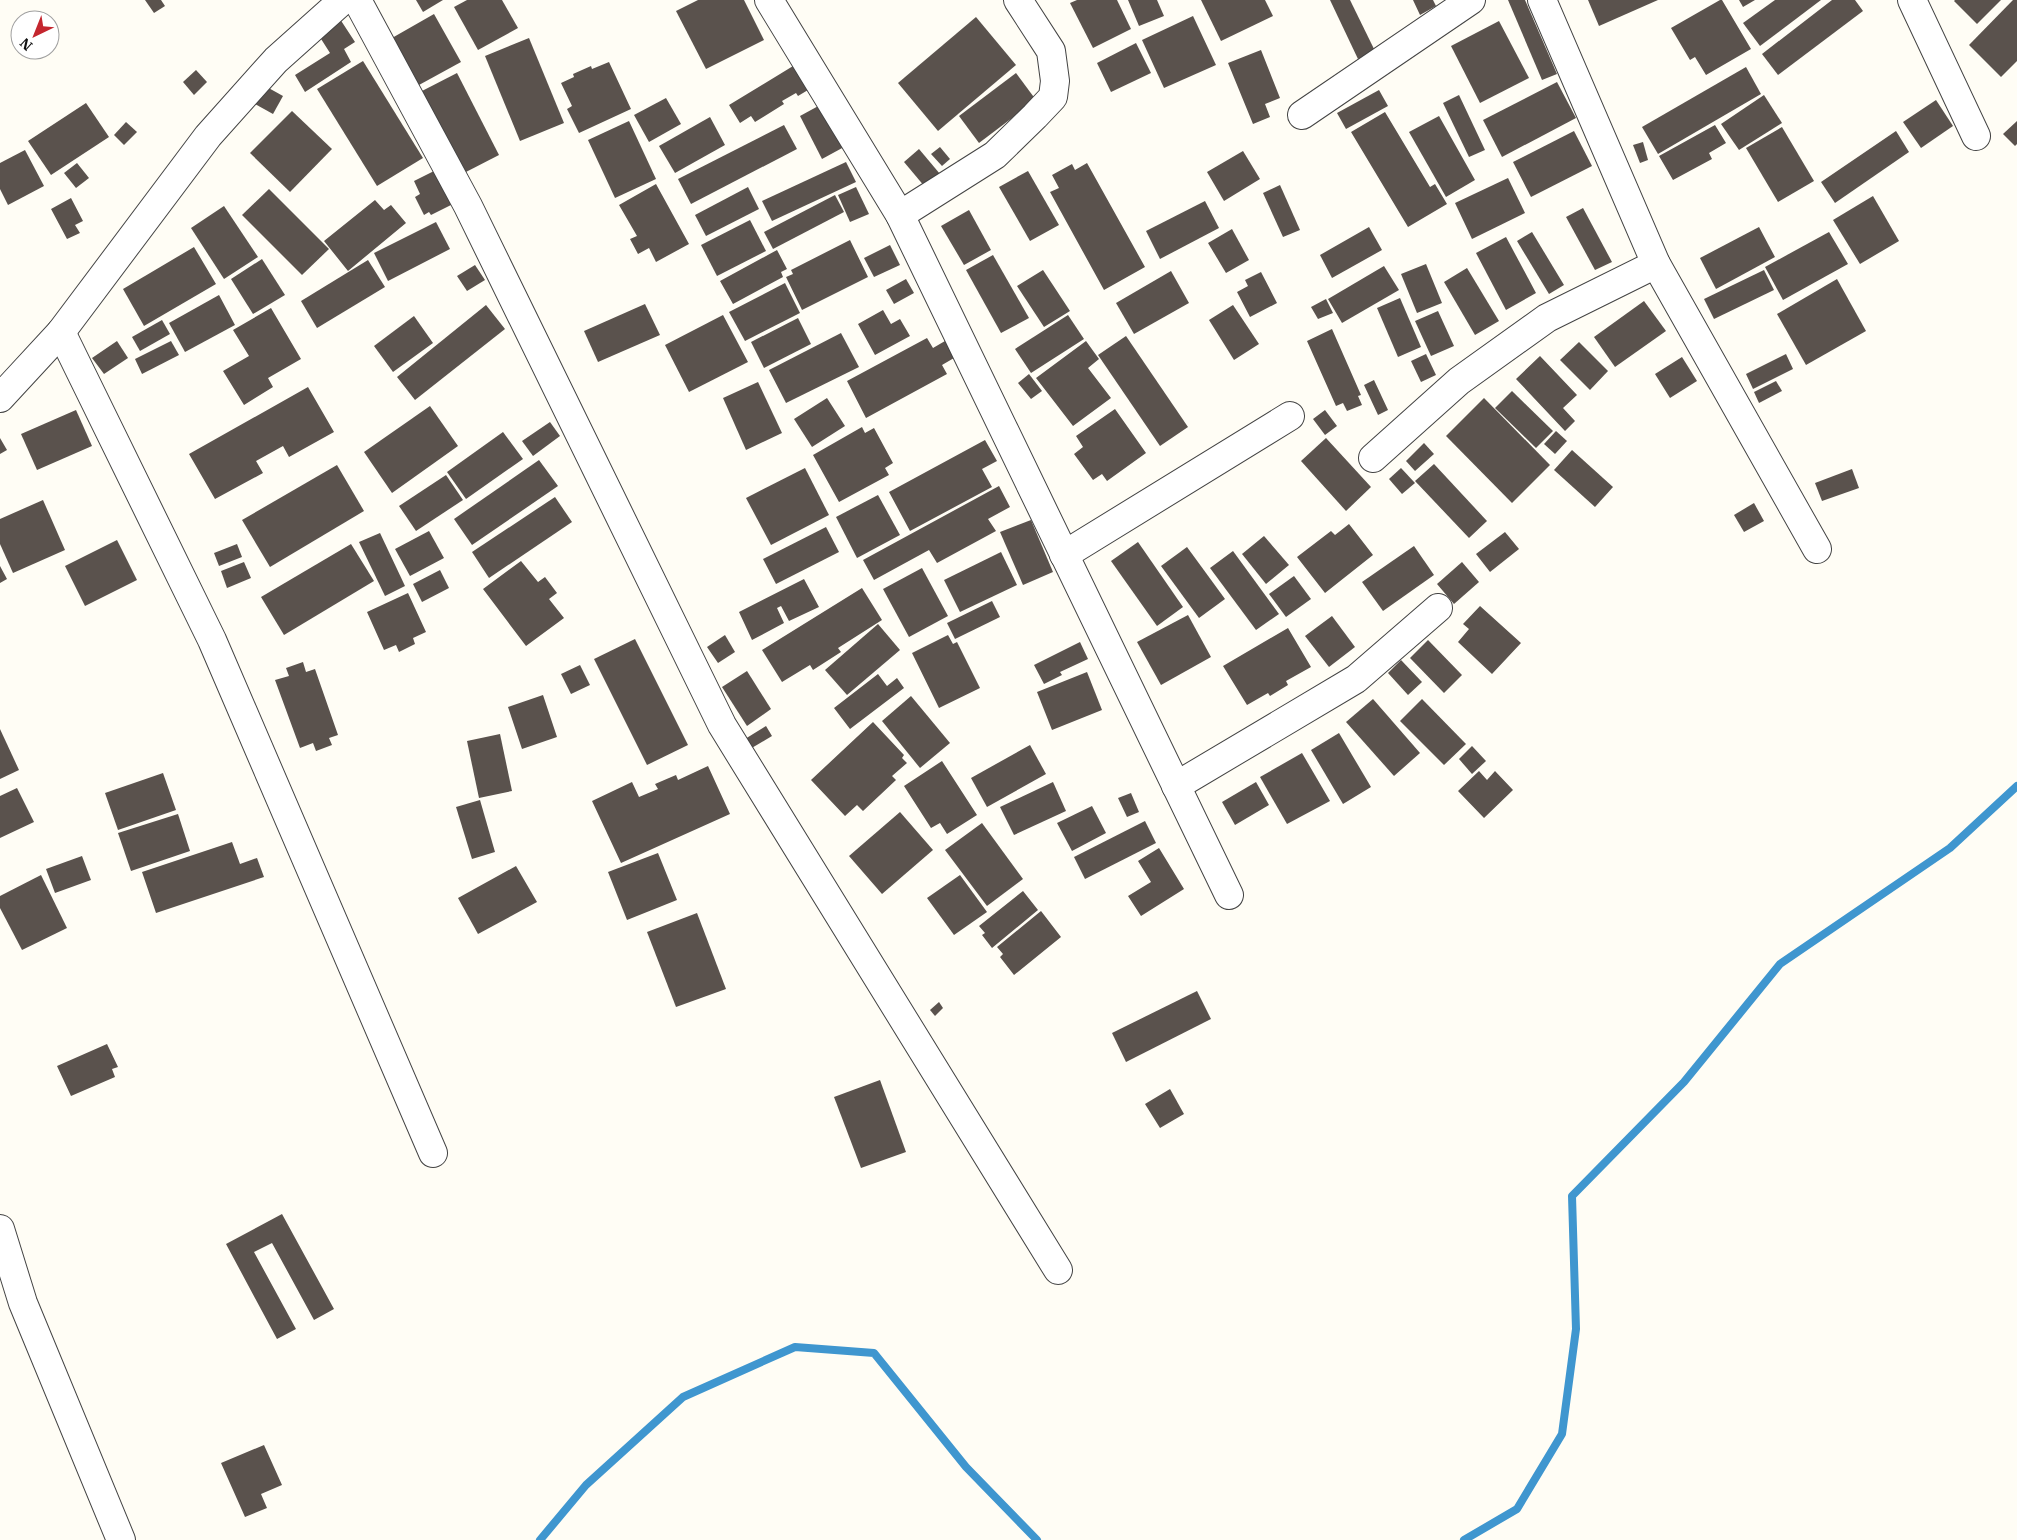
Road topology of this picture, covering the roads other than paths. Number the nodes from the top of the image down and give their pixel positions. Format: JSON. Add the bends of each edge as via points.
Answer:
{"nodes":[{"id":1,"x":343,"y":0,"type":"edge"},
{"id":2,"x":357,"y":0,"type":"edge"},
{"id":3,"x":769,"y":0,"type":"edge"},
{"id":4,"x":1018,"y":0,"type":"edge"},
{"id":5,"x":1471,"y":0,"type":"edge"},
{"id":6,"x":1542,"y":0,"type":"edge"},
{"id":7,"x":1912,"y":0,"type":"edge"},
{"id":8,"x":1302,"y":115,"type":"dead end"},
{"id":9,"x":1976,"y":136,"type":"dead end"},
{"id":10,"x":900,"y":215,"type":"junction"},
{"id":11,"x":1656,"y":264,"type":"junction"},
{"id":12,"x":61,"y":332,"type":"junction"},
{"id":13,"x":0,"y":398,"type":"edge"},
{"id":14,"x":1290,"y":416,"type":"dead end"},
{"id":15,"x":1374,"y":458,"type":"dead end"},
{"id":16,"x":1818,"y":549,"type":"dead end"},
{"id":17,"x":1064,"y":555,"type":"junction"},
{"id":18,"x":1438,"y":608,"type":"dead end"},
{"id":19,"x":1176,"y":786,"type":"junction"},
{"id":20,"x":1228,"y":895,"type":"dead end"},
{"id":21,"x":433,"y":1153,"type":"dead end"},
{"id":22,"x":0,"y":1229,"type":"edge"},
{"id":23,"x":1058,"y":1270,"type":"dead end"},
{"id":24,"x":121,"y":1540,"type":"edge"}],
"edges":[{"from":1,"to":12,"type":"street","via":[[276,60],[208,136]]},
{"from":2,"to":23,"type":"street","via":[[468,206],[722,725]]},
{"from":3,"to":10,"type":"street"},
{"from":4,"to":10,"type":"street","via":[[1051,51],[1055,81],[1053,97],[995,155]]},
{"from":5,"to":8,"type":"street"},
{"from":6,"to":11,"type":"street"},
{"from":7,"to":9,"type":"street"},
{"from":10,"to":17,"type":"street"},
{"from":11,"to":15,"type":"street","via":[[1548,318],[1460,381]]},
{"from":11,"to":16,"type":"street"},
{"from":12,"to":13,"type":"street"},
{"from":12,"to":21,"type":"street","via":[[212,640]]},
{"from":14,"to":17,"type":"street"},
{"from":17,"to":19,"type":"street"},
{"from":18,"to":19,"type":"street","via":[[1356,679]]},
{"from":19,"to":20,"type":"street"},
{"from":22,"to":24,"type":"street","via":[[23,1303]]}]}
